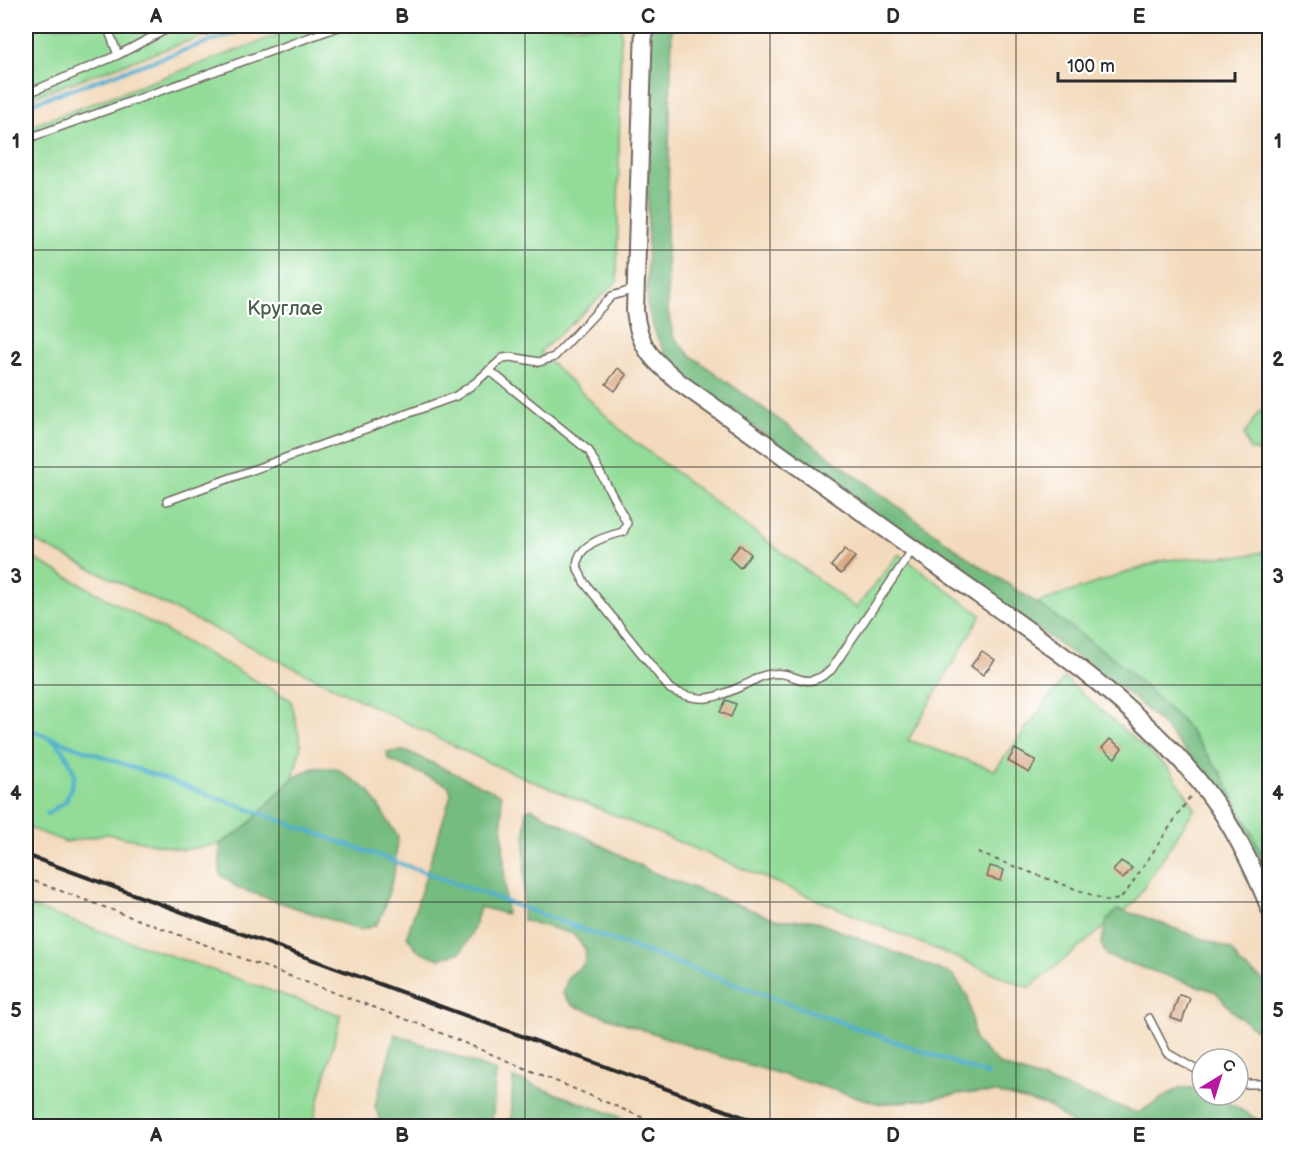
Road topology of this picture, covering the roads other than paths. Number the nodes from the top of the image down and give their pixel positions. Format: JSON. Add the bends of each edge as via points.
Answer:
{"nodes":[{"id":1,"x":107,"y":26,"type":"edge"},
{"id":2,"x":220,"y":26,"type":"edge"},
{"id":3,"x":341,"y":26,"type":"edge"},
{"id":4,"x":644,"y":26,"type":"edge"},
{"id":5,"x":118,"y":55,"type":"junction"},
{"id":6,"x":26,"y":94,"type":"edge"},
{"id":7,"x":26,"y":138,"type":"edge"},
{"id":8,"x":635,"y":289,"type":"junction"},
{"id":9,"x":489,"y":370,"type":"junction"},
{"id":10,"x":167,"y":501,"type":"dead end"},
{"id":11,"x":913,"y":548,"type":"junction"},
{"id":12,"x":1269,"y":909,"type":"edge"},
{"id":13,"x":1149,"y":1018,"type":"dead end"},
{"id":14,"x":1190,"y":1066,"type":"edge"},
{"id":15,"x":1250,"y":1084,"type":"edge"},
{"id":16,"x":1269,"y":1084,"type":"edge"}],
"edges":[{"from":1,"to":5,"type":"lane"},
{"from":2,"to":5,"type":"lane","via":[[204,31],[169,28]]},
{"from":3,"to":7,"type":"lane"},
{"from":4,"to":8,"type":"street"},
{"from":5,"to":6,"type":"lane"},
{"from":8,"to":9,"type":"lane","via":[[612,296],[554,357],[539,362],[503,358]]},
{"from":8,"to":11,"type":"street","via":[[637,330],[655,361]]},
{"from":9,"to":10,"type":"lane","via":[[456,396]]},
{"from":9,"to":11,"type":"lane","via":[[589,451],[627,523],[622,532],[597,539],[587,547],[578,559],[578,568],[584,582],[670,689],[685,697],[707,699],[766,675],[786,673],[806,682],[820,678],[831,669]]},
{"from":11,"to":12,"type":"street","via":[[1066,657],[1175,753],[1235,835]]},
{"from":13,"to":14,"type":"lane","via":[[1167,1053]]},
{"from":15,"to":16,"type":"lane"}]}
